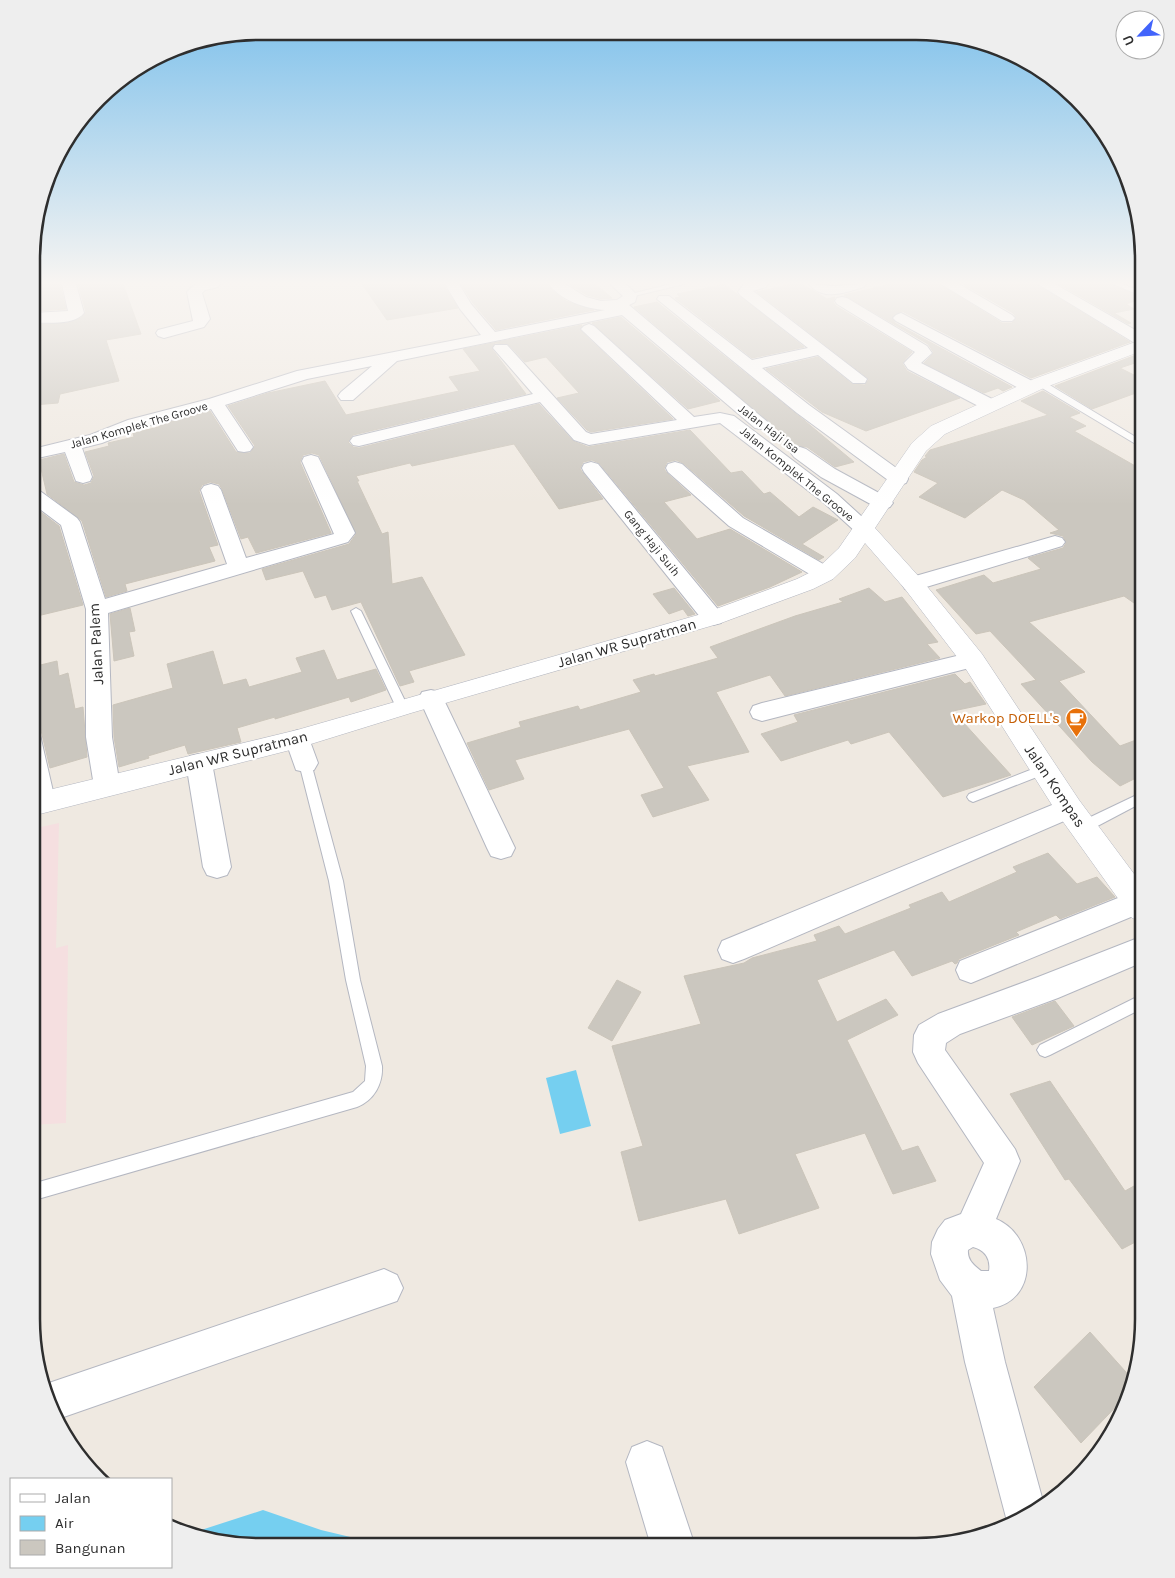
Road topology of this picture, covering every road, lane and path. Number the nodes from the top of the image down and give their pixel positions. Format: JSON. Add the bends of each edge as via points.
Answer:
{"nodes":[{"id":1,"x":384,"y":358,"type":"edge"},
{"id":2,"x":390,"y":358,"type":"edge"},
{"id":3,"x":510,"y":358,"type":"edge"},
{"id":4,"x":620,"y":358,"type":"edge"},
{"id":5,"x":685,"y":358,"type":"edge"},
{"id":6,"x":738,"y":358,"type":"edge"},
{"id":7,"x":787,"y":358,"type":"edge"},
{"id":8,"x":831,"y":358,"type":"edge"},
{"id":9,"x":918,"y":358,"type":"edge"},
{"id":10,"x":981,"y":358,"type":"edge"},
{"id":11,"x":1106,"y":358,"type":"edge"},
{"id":12,"x":749,"y":366,"type":"junction"},
{"id":13,"x":859,"y":379,"type":"dead end"},
{"id":14,"x":1035,"y":385,"type":"junction"},
{"id":15,"x":347,"y":396,"type":"dead end"},
{"id":16,"x":545,"y":396,"type":"junction"},
{"id":17,"x":215,"y":403,"type":"junction"},
{"id":18,"x":990,"y":405,"type":"junction"},
{"id":19,"x":691,"y":424,"type":"junction"},
{"id":20,"x":358,"y":441,"type":"dead end"},
{"id":21,"x":1135,"y":441,"type":"edge"},
{"id":22,"x":72,"y":445,"type":"junction"},
{"id":23,"x":244,"y":447,"type":"dead end"},
{"id":24,"x":40,"y":452,"type":"edge"},
{"id":25,"x":311,"y":462,"type":"dead end"},
{"id":26,"x":592,"y":468,"type":"dead end"},
{"id":27,"x":675,"y":468,"type":"dead end"},
{"id":28,"x":83,"y":477,"type":"dead end"},
{"id":29,"x":899,"y":479,"type":"junction"},
{"id":30,"x":211,"y":490,"type":"dead end"},
{"id":31,"x":40,"y":499,"type":"edge"},
{"id":32,"x":883,"y":503,"type":"junction"},
{"id":33,"x":864,"y":529,"type":"junction"},
{"id":34,"x":1055,"y":542,"type":"dead end"},
{"id":35,"x":239,"y":567,"type":"junction"},
{"id":36,"x":825,"y":574,"type":"junction"},
{"id":37,"x":913,"y":584,"type":"junction"},
{"id":38,"x":97,"y":609,"type":"junction"},
{"id":39,"x":356,"y":611,"type":"dead end"},
{"id":40,"x":714,"y":618,"type":"junction"},
{"id":41,"x":973,"y":660,"type":"junction"},
{"id":42,"x":431,"y":698,"type":"junction"},
{"id":43,"x":402,"y":707,"type":"junction"},
{"id":44,"x":762,"y":712,"type":"dead end"},
{"id":45,"x":298,"y":739,"type":"junction"},
{"id":46,"x":199,"y":763,"type":"junction"},
{"id":47,"x":306,"y":763,"type":"joint"},
{"id":48,"x":1043,"y":770,"type":"junction"},
{"id":49,"x":107,"y":786,"type":"junction"},
{"id":50,"x":973,"y":797,"type":"dead end"},
{"id":51,"x":1135,"y":800,"type":"edge"},
{"id":52,"x":41,"y":802,"type":"edge"},
{"id":53,"x":1076,"y":818,"type":"junction"},
{"id":54,"x":501,"y":848,"type":"dead end"},
{"id":55,"x":217,"y":867,"type":"dead end"},
{"id":56,"x":1135,"y":897,"type":"edge"},
{"id":57,"x":1135,"y":907,"type":"edge"},
{"id":58,"x":733,"y":950,"type":"dead end"},
{"id":59,"x":1135,"y":952,"type":"edge"},
{"id":60,"x":970,"y":970,"type":"dead end"},
{"id":61,"x":1135,"y":1005,"type":"edge"},
{"id":62,"x":1045,"y":1050,"type":"dead end"},
{"id":63,"x":40,"y":1191,"type":"edge"},
{"id":64,"x":384,"y":1288,"type":"dead end"},
{"id":65,"x":56,"y":1400,"type":"edge"},
{"id":66,"x":647,"y":1462,"type":"dead end"},
{"id":67,"x":1024,"y":1510,"type":"edge"},
{"id":68,"x":671,"y":1538,"type":"edge"}],
"edges":[{"from":1,"to":17,"type":"street","name":"Jalan Komplek The Groove","via":[[303,375]]},
{"from":2,"to":15,"type":"street"},
{"from":3,"to":16,"type":"street","name":"Jalan Komplek The Groove"},
{"from":4,"to":19,"type":"street"},
{"from":5,"to":32,"type":"street","name":"Jalan Haji Isa","via":[[742,409],[828,473]]},
{"from":6,"to":12,"type":"street"},
{"from":7,"to":12,"type":"street"},
{"from":8,"to":13,"type":"street"},
{"from":9,"to":18,"type":"street","via":[[912,363],[914,366]]},
{"from":10,"to":14,"type":"street"},
{"from":11,"to":14,"type":"main road","name":"Jalan WR Supratman"},
{"from":12,"to":29,"type":"street","via":[[803,410]]},
{"from":14,"to":18,"type":"main road","name":"Jalan WR Supratman"},
{"from":14,"to":21,"type":"lane"},
{"from":16,"to":19,"type":"street","name":"Jalan Komplek The Groove","via":[[580,436],[589,440]]},
{"from":16,"to":20,"type":"street"},
{"from":17,"to":22,"type":"street","name":"Jalan Komplek The Groove","via":[[134,424]]},
{"from":17,"to":23,"type":"street"},
{"from":18,"to":29,"type":"main road","name":"Jalan WR Supratman","via":[[926,439]]},
{"from":19,"to":33,"type":"street","name":"Jalan Komplek The Groove","via":[[720,418],[728,420],[830,498]]},
{"from":22,"to":24,"type":"street","name":"Jalan Komplek The Groove"},
{"from":22,"to":28,"type":"street"},
{"from":25,"to":35,"type":"street","via":[[346,533],[334,541]]},
{"from":26,"to":40,"type":"street","name":"Gang Haji Suih"},
{"from":27,"to":36,"type":"street","via":[[741,526]]},
{"from":29,"to":32,"type":"main road","name":"Jalan WR Supratman"},
{"from":30,"to":35,"type":"street"},
{"from":31,"to":38,"type":"street","name":"Jalan Palem","via":[[70,522]]},
{"from":32,"to":33,"type":"main road","name":"Jalan WR Supratman"},
{"from":33,"to":36,"type":"main road","name":"Jalan WR Supratman","via":[[843,558]]},
{"from":33,"to":37,"type":"main road","name":"Jalan Kompas"},
{"from":34,"to":37,"type":"street"},
{"from":35,"to":38,"type":"street"},
{"from":36,"to":40,"type":"main road","name":"Jalan WR Supratman"},
{"from":37,"to":41,"type":"main road","name":"Jalan Kompas"},
{"from":38,"to":49,"type":"street","name":"Jalan Palem","via":[[99,737]]},
{"from":39,"to":43,"type":"lane"},
{"from":40,"to":42,"type":"main road","name":"Jalan WR Supratman"},
{"from":41,"to":44,"type":"street"},
{"from":41,"to":48,"type":"main road","name":"Jalan Kompas"},
{"from":42,"to":43,"type":"main road","name":"Jalan WR Supratman"},
{"from":42,"to":54,"type":"street"},
{"from":43,"to":45,"type":"main road","name":"Jalan WR Supratman"},
{"from":45,"to":46,"type":"main road","name":"Jalan WR Supratman"},
{"from":45,"to":47,"type":"street"},
{"from":46,"to":49,"type":"main road","name":"Jalan WR Supratman"},
{"from":46,"to":55,"type":"street"},
{"from":47,"to":63,"type":"lane","via":[[336,881],[374,1066],[375,1076],[369,1090],[357,1099]]},
{"from":48,"to":50,"type":"lane"},
{"from":48,"to":53,"type":"main road","name":"Jalan Kompas"},
{"from":49,"to":52,"type":"main road","name":"Jalan WR Supratman"},
{"from":51,"to":53,"type":"lane"},
{"from":53,"to":56,"type":"main road","name":"Jalan Kompas"},
{"from":53,"to":58,"type":"street"},
{"from":57,"to":60,"type":"street"},
{"from":59,"to":67,"type":"street","via":[[949,1024],[930,1035],[929,1052],[933,1060],[1003,1161],[973,1229],[994,1238],[1008,1258],[1009,1270],[1000,1287],[990,1291],[969,1286],[985,1362]]},
{"from":61,"to":62,"type":"lane"},
{"from":64,"to":65,"type":"street"},
{"from":66,"to":68,"type":"street"}]}
